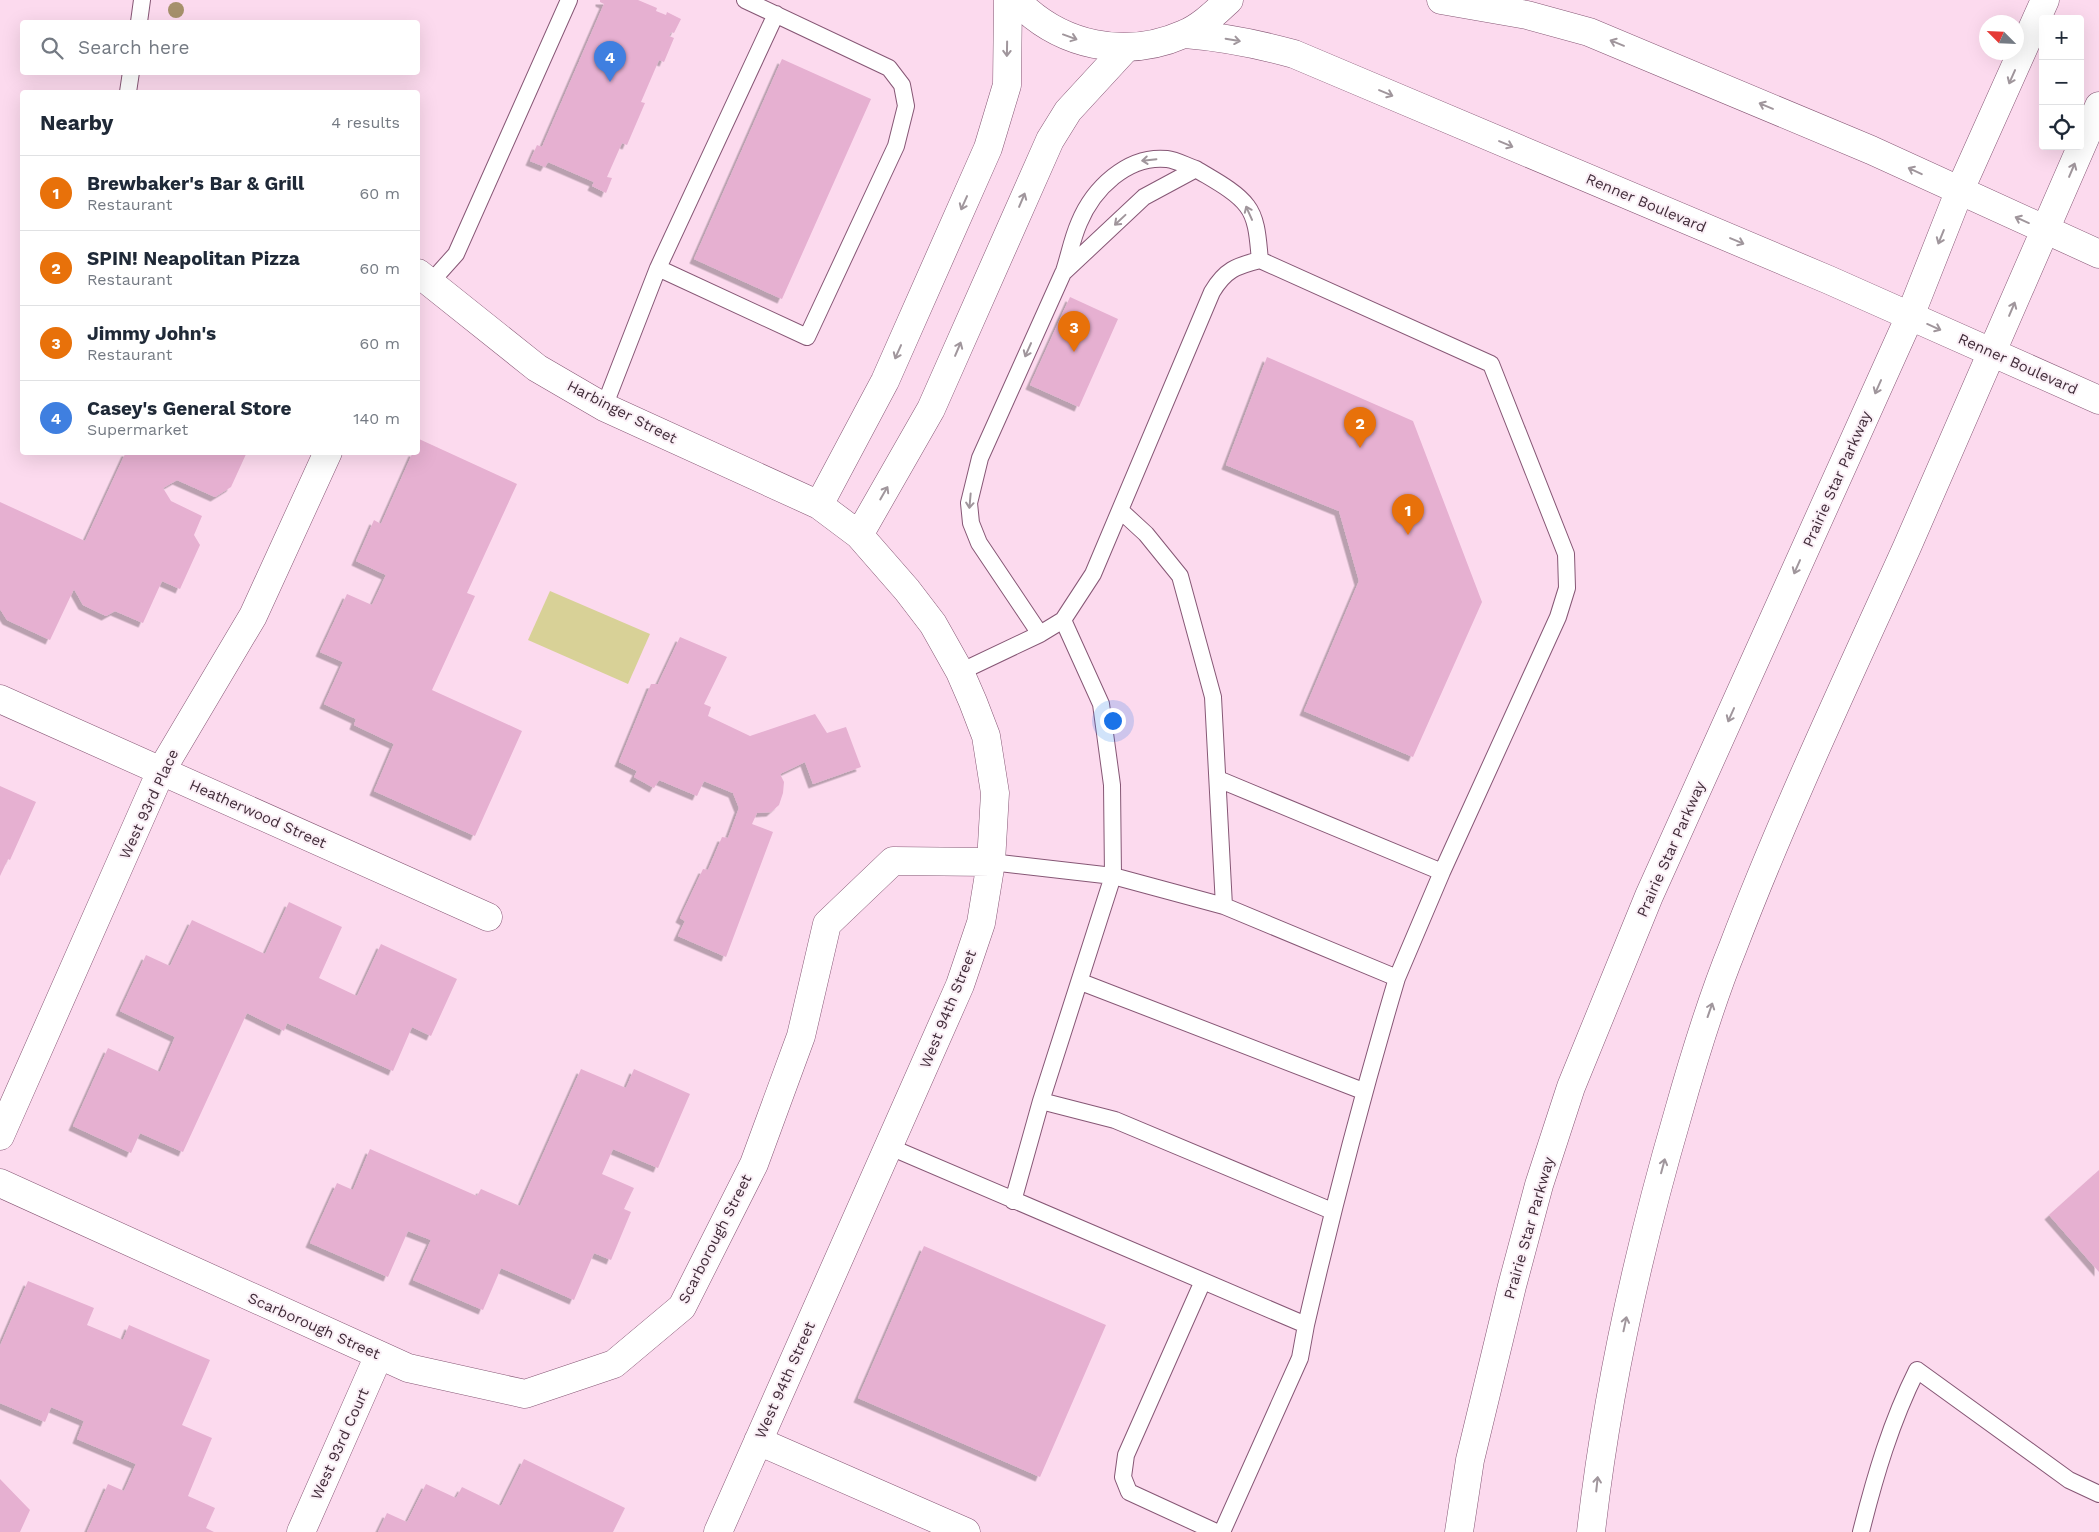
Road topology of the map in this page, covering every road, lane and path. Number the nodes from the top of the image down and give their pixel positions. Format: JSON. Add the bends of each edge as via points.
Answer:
{"nodes":[{"id":1,"x":142,"y":0,"type":"edge"},
{"id":2,"x":569,"y":0,"type":"edge"},
{"id":3,"x":745,"y":0,"type":"edge"},
{"id":4,"x":1008,"y":0,"type":"edge"},
{"id":5,"x":1016,"y":0,"type":"edge"},
{"id":6,"x":1229,"y":0,"type":"edge"},
{"id":7,"x":1441,"y":0,"type":"edge"},
{"id":8,"x":2045,"y":0,"type":"edge"},
{"id":9,"x":776,"y":14,"type":"junction"},
{"id":10,"x":139,"y":20,"type":"edge"},
{"id":11,"x":1185,"y":34,"type":"junction"},
{"id":12,"x":1126,"y":48,"type":"junction"},
{"id":13,"x":131,"y":75,"type":"edge"},
{"id":14,"x":128,"y":90,"type":"edge"},
{"id":15,"x":2099,"y":106,"type":"edge"},
{"id":16,"x":1196,"y":169,"type":"junction"},
{"id":17,"x":1959,"y":192,"type":"junction"},
{"id":18,"x":2046,"y":231,"type":"junction"},
{"id":19,"x":2099,"y":254,"type":"edge"},
{"id":20,"x":1260,"y":260,"type":"junction"},
{"id":21,"x":658,"y":268,"type":"junction"},
{"id":22,"x":1063,"y":273,"type":"junction"},
{"id":23,"x":422,"y":285,"type":"edge"},
{"id":24,"x":1910,"y":316,"type":"junction"},
{"id":25,"x":1993,"y":354,"type":"junction"},
{"id":26,"x":2099,"y":400,"type":"edge"},
{"id":27,"x":604,"y":407,"type":"junction"},
{"id":28,"x":327,"y":455,"type":"edge"},
{"id":29,"x":819,"y":505,"type":"junction"},
{"id":30,"x":1121,"y":512,"type":"junction"},
{"id":31,"x":859,"y":535,"type":"junction"},
{"id":32,"x":1063,"y":620,"type":"junction"},
{"id":33,"x":1040,"y":634,"type":"junction"},
{"id":34,"x":960,"y":672,"type":"junction"},
{"id":35,"x":0,"y":699,"type":"edge"},
{"id":36,"x":161,"y":771,"type":"junction"},
{"id":37,"x":1218,"y":779,"type":"junction"},
{"id":38,"x":991,"y":862,"type":"junction"},
{"id":39,"x":1442,"y":872,"type":"junction"},
{"id":40,"x":1114,"y":876,"type":"junction"},
{"id":41,"x":1224,"y":906,"type":"junction"},
{"id":42,"x":488,"y":917,"type":"dead end"},
{"id":43,"x":1397,"y":978,"type":"junction"},
{"id":44,"x":1081,"y":982,"type":"junction"},
{"id":45,"x":1363,"y":1091,"type":"junction"},
{"id":46,"x":1041,"y":1101,"type":"junction"},
{"id":47,"x":0,"y":1136,"type":"edge"},
{"id":48,"x":890,"y":1147,"type":"junction"},
{"id":49,"x":0,"y":1184,"type":"edge"},
{"id":50,"x":1013,"y":1200,"type":"junction"},
{"id":51,"x":1332,"y":1211,"type":"junction"},
{"id":52,"x":1203,"y":1281,"type":"junction"},
{"id":53,"x":1306,"y":1325,"type":"junction"},
{"id":54,"x":379,"y":1356,"type":"junction"},
{"id":55,"x":758,"y":1441,"type":"junction"},
{"id":56,"x":2099,"y":1494,"type":"edge"},
{"id":57,"x":301,"y":1532,"type":"edge"},
{"id":58,"x":718,"y":1532,"type":"edge"},
{"id":59,"x":966,"y":1532,"type":"edge"},
{"id":60,"x":1216,"y":1532,"type":"edge"},
{"id":61,"x":1222,"y":1532,"type":"edge"},
{"id":62,"x":1459,"y":1532,"type":"edge"},
{"id":63,"x":1591,"y":1532,"type":"edge"},
{"id":64,"x":1861,"y":1532,"type":"edge"}],
"edges":[{"from":1,"to":10,"type":"lane"},
{"from":2,"to":23,"type":"lane","via":[[456,254]]},
{"from":3,"to":9,"type":"lane"},
{"from":4,"to":29,"type":"street","one_way":true,"via":[[1007,85],[988,148],[885,382]]},
{"from":5,"to":12,"type":"street","one_way":true,"via":[[1040,22],[1066,36],[1095,46]]},
{"from":6,"to":11,"type":"street","via":[[1210,18]]},
{"from":17,"to":7,"type":"street","one_way":true,"via":[[1871,150],[1589,32],[1527,15]]},
{"from":8,"to":17,"type":"street","name":"Prairie Star Parkway","one_way":true},
{"from":9,"to":21,"type":"lane"},
{"from":9,"to":21,"type":"lane","via":[[889,68],[902,85],[906,106],[896,146],[807,337]]},
{"from":11,"to":12,"type":"street","via":[[1156,44]]},
{"from":11,"to":24,"type":"street","name":"Renner Boulevard","one_way":true,"via":[[1248,42],[1294,54]]},
{"from":31,"to":12,"type":"street","one_way":true,"via":[[931,409],[1050,140],[1068,111]]},
{"from":13,"to":14,"type":"lane"},
{"from":18,"to":15,"type":"street","one_way":true},
{"from":20,"to":16,"type":"lane","one_way":true,"via":[[1256,227],[1248,206]]},
{"from":16,"to":22,"type":"lane","one_way":true,"via":[[1144,197]]},
{"from":16,"to":22,"type":"lane","one_way":true,"via":[[1167,159],[1142,161],[1120,171],[1096,193],[1079,223]]},
{"from":18,"to":17,"type":"street","one_way":true},
{"from":17,"to":24,"type":"street","name":"Prairie Star Parkway","one_way":true},
{"from":18,"to":19,"type":"street"},
{"from":25,"to":18,"type":"street","one_way":true},
{"from":20,"to":30,"type":"lane","via":[[1241,265],[1221,277],[1212,292]]},
{"from":20,"to":39,"type":"lane","via":[[1491,364],[1566,554],[1567,588],[1558,617]]},
{"from":21,"to":27,"type":"lane"},
{"from":22,"to":33,"type":"lane","one_way":true,"via":[[980,458],[969,503],[971,523],[980,543]]},
{"from":23,"to":27,"type":"street","name":"Harbinger Street","via":[[537,368]]},
{"from":24,"to":25,"type":"street","name":"Renner Boulevard","one_way":true},
{"from":24,"to":62,"type":"street","name":"Prairie Star Parkway","one_way":true,"via":[[1653,887],[1571,1087],[1539,1185],[1512,1286],[1470,1460]]},
{"from":25,"to":26,"type":"street","name":"Renner Boulevard"},
{"from":63,"to":25,"type":"street","one_way":true,"via":[[1600,1452],[1640,1256],[1701,1036],[1776,840]]},
{"from":27,"to":29,"type":"street","name":"Harbinger Street"},
{"from":28,"to":36,"type":"street","name":"West 93rd Place","via":[[253,616]]},
{"from":29,"to":31,"type":"street","name":"West 94th Street"},
{"from":30,"to":32,"type":"lane","via":[[1093,574]]},
{"from":30,"to":37,"type":"lane","via":[[1146,534],[1180,576],[1213,697]]},
{"from":31,"to":34,"type":"street","name":"West 94th Street","via":[[933,624]]},
{"from":32,"to":33,"type":"lane"},
{"from":32,"to":40,"type":"lane","via":[[1101,704],[1112,785]]},
{"from":33,"to":34,"type":"lane"},
{"from":34,"to":38,"type":"street","name":"West 94th Street","via":[[986,736],[995,794]]},
{"from":35,"to":36,"type":"street","name":"Heatherwood Street"},
{"from":36,"to":42,"type":"street","name":"Heatherwood Street"},
{"from":36,"to":47,"type":"street","name":"West 93rd Place"},
{"from":37,"to":39,"type":"lane"},
{"from":37,"to":41,"type":"lane"},
{"from":38,"to":40,"type":"lane"},
{"from":38,"to":48,"type":"street","name":"West 94th Street","via":[[981,923],[960,985]]},
{"from":38,"to":54,"type":"street","name":"Scarborough Street","via":[[893,861],[828,924],[801,1036],[754,1164],[682,1307],[614,1364],[525,1394],[408,1368]]},
{"from":39,"to":43,"type":"lane"},
{"from":40,"to":41,"type":"lane"},
{"from":40,"to":44,"type":"lane"},
{"from":41,"to":43,"type":"lane"},
{"from":43,"to":45,"type":"lane"},
{"from":44,"to":45,"type":"lane"},
{"from":44,"to":46,"type":"lane"},
{"from":45,"to":51,"type":"lane"},
{"from":46,"to":50,"type":"lane"},
{"from":46,"to":51,"type":"lane","via":[[1115,1120]]},
{"from":48,"to":50,"type":"lane"},
{"from":48,"to":55,"type":"street","name":"West 94th Street"},
{"from":49,"to":54,"type":"street","name":"Scarborough Street"},
{"from":50,"to":52,"type":"lane"},
{"from":51,"to":53,"type":"lane"},
{"from":52,"to":53,"type":"lane"},
{"from":52,"to":60,"type":"lane","via":[[1126,1456],[1123,1477],[1129,1492]]},
{"from":53,"to":61,"type":"lane","via":[[1300,1358]]},
{"from":54,"to":57,"type":"street","name":"West 93rd Court"},
{"from":55,"to":58,"type":"street","name":"West 94th Street"},
{"from":55,"to":59,"type":"street"},
{"from":56,"to":64,"type":"lane","via":[[2069,1480],[1917,1370],[1902,1401],[1875,1476]]}]}
